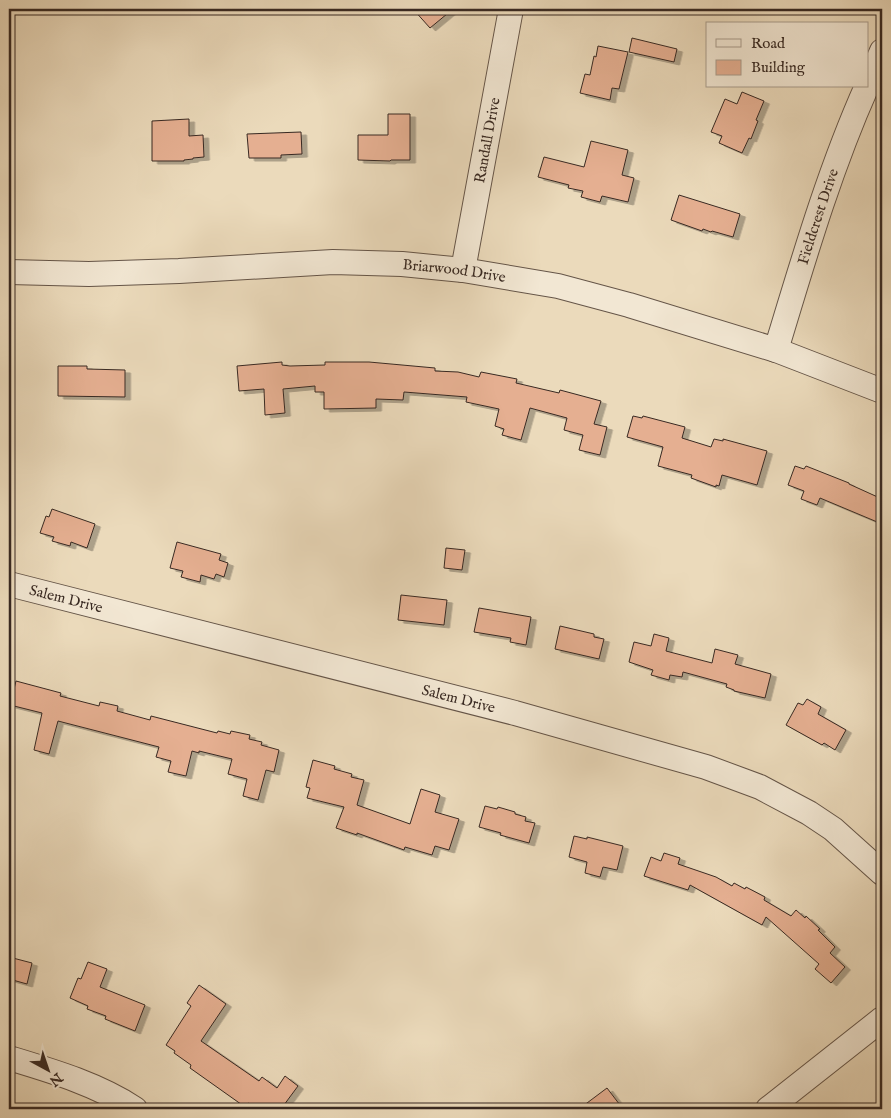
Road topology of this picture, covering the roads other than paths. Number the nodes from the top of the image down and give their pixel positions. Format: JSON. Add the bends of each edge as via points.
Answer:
{"nodes":[{"id":1,"x":511,"y":9,"type":"edge"},
{"id":2,"x":882,"y":51,"type":"edge"},
{"id":3,"x":868,"y":84,"type":"edge"},
{"id":4,"x":866,"y":88,"type":"edge"},
{"id":5,"x":463,"y":270,"type":"junction"},
{"id":6,"x":9,"y":272,"type":"edge"},
{"id":7,"x":776,"y":350,"type":"junction"},
{"id":8,"x":882,"y":391,"type":"edge"},
{"id":9,"x":9,"y":584,"type":"edge"},
{"id":10,"x":882,"y":873,"type":"edge"},
{"id":11,"x":882,"y":1020,"type":"edge"},
{"id":12,"x":9,"y":1058,"type":"edge"},
{"id":13,"x":135,"y":1109,"type":"edge"},
{"id":14,"x":768,"y":1109,"type":"edge"}],
"edges":[{"from":1,"to":5,"type":"street","name":"Randall Drive"},
{"from":2,"to":3,"type":"street","name":"Fieldcrest Drive"},
{"from":4,"to":7,"type":"street","name":"Fieldcrest Drive","via":[[824,195]]},
{"from":5,"to":6,"type":"street","name":"Briarwood Drive","via":[[333,262],[188,271]]},
{"from":5,"to":7,"type":"street","name":"Briarwood Drive","via":[[558,286]]},
{"from":7,"to":8,"type":"street","name":"Briarwood Drive"},
{"from":9,"to":10,"type":"street","name":"Salem Drive","via":[[515,713],[706,767],[760,787],[802,809],[833,830]]},
{"from":11,"to":14,"type":"street"},
{"from":12,"to":13,"type":"street","via":[[71,1078]]}]}
